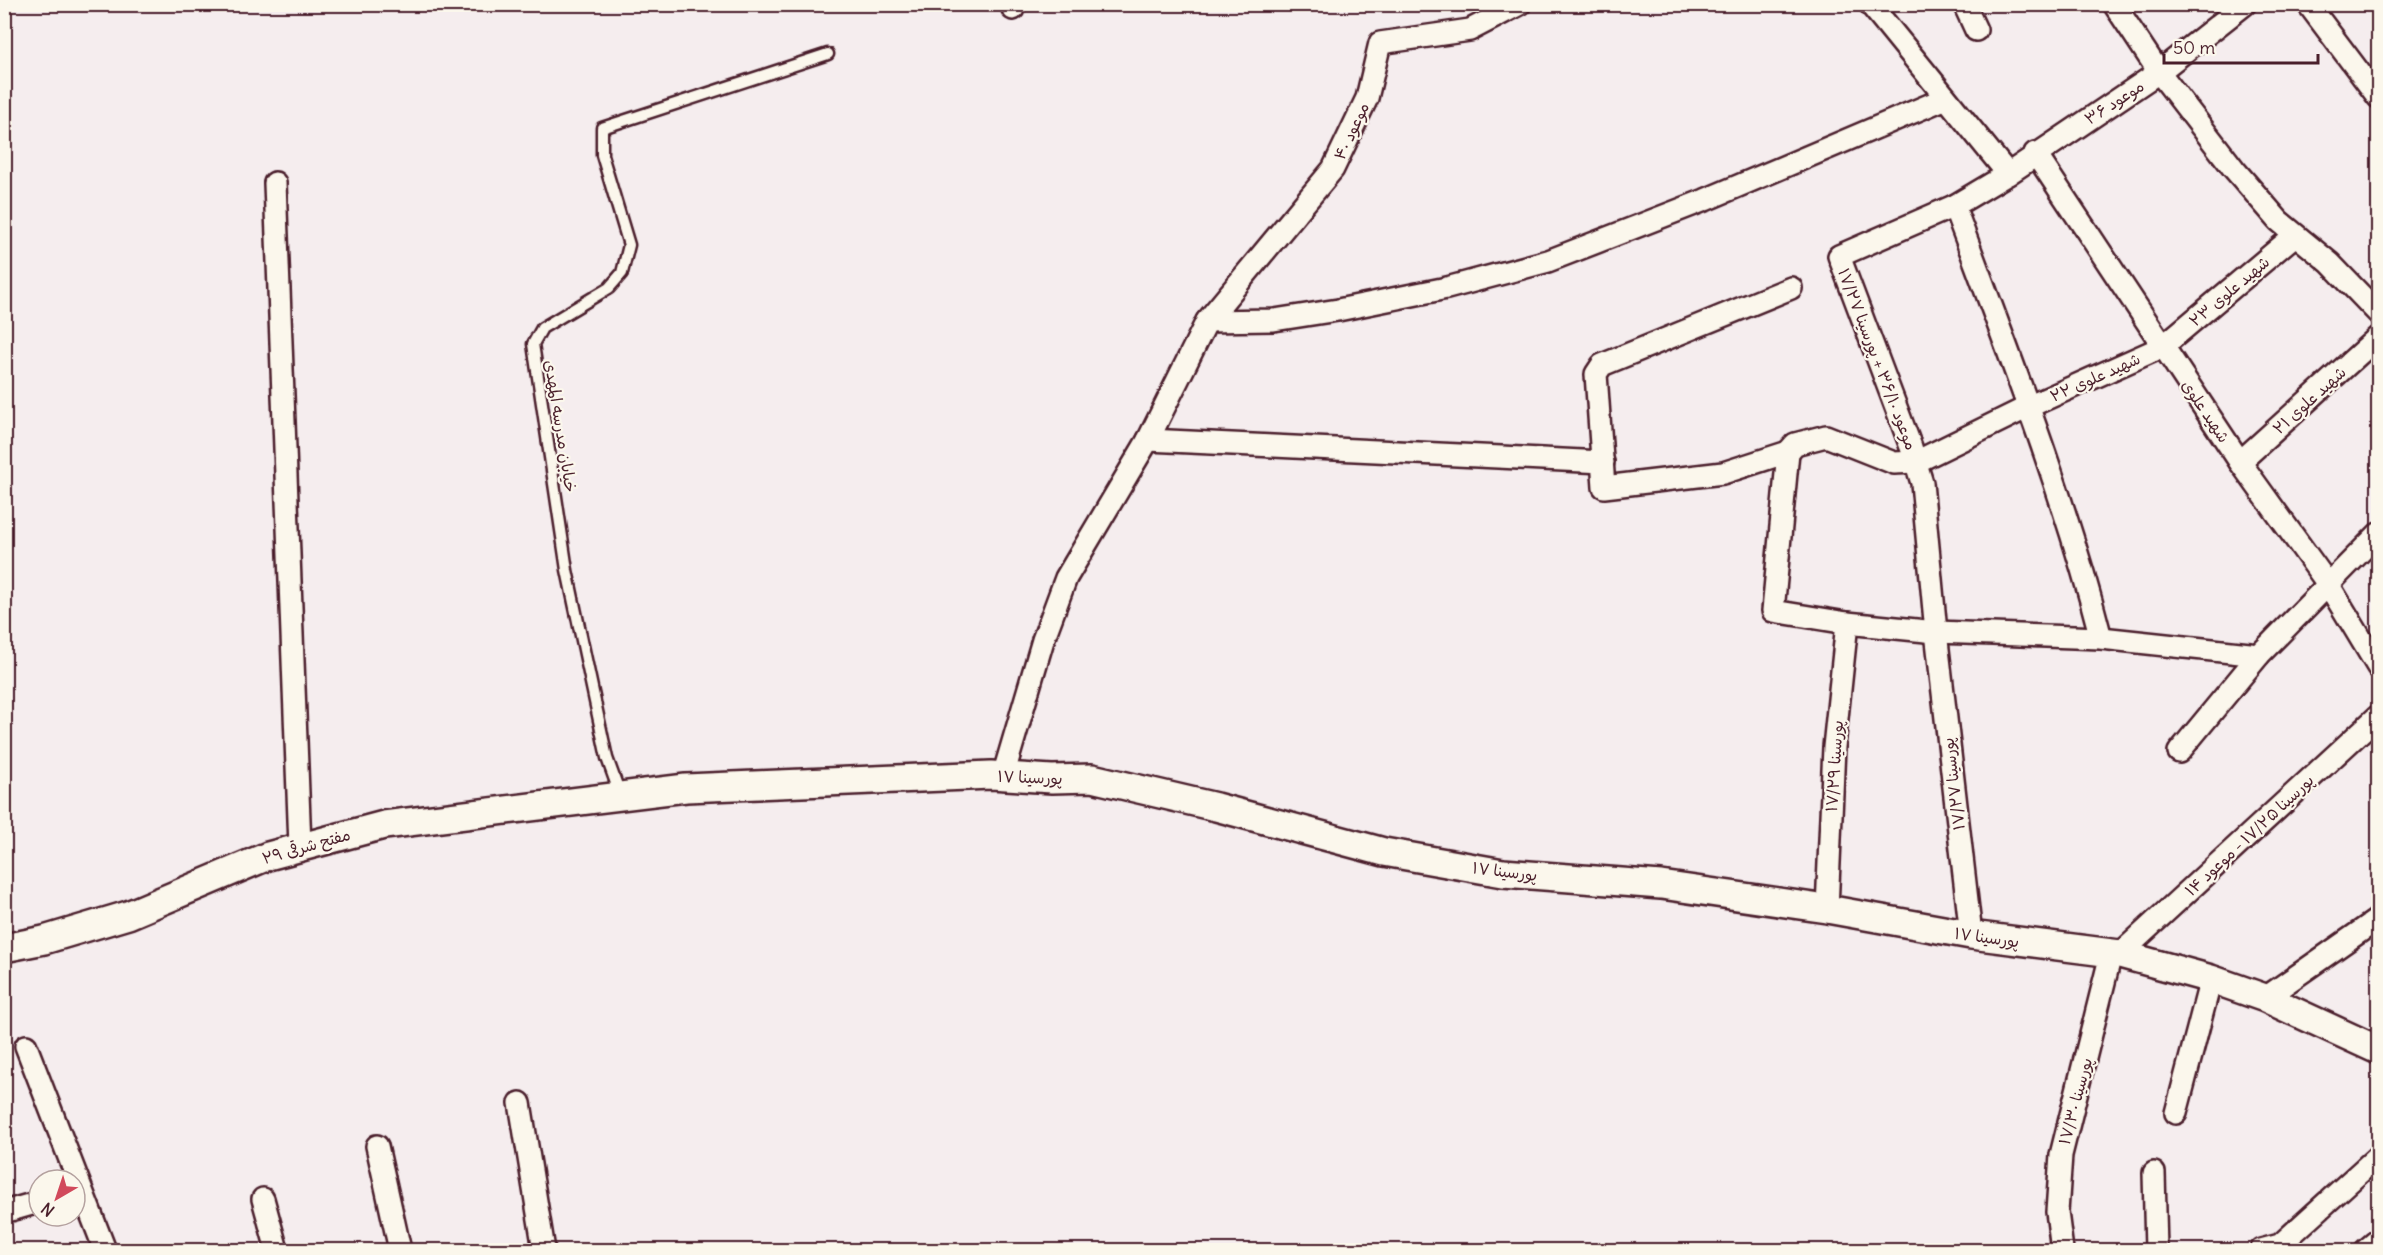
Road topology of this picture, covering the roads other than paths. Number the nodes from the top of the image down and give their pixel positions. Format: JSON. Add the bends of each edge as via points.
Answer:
{"nodes":[{"id":1,"x":1520,"y":4,"type":"edge"},
{"id":2,"x":1870,"y":4,"type":"edge"},
{"id":3,"x":1964,"y":4,"type":"edge"},
{"id":4,"x":2114,"y":4,"type":"edge"},
{"id":5,"x":2245,"y":4,"type":"edge"},
{"id":6,"x":2308,"y":4,"type":"edge"},
{"id":7,"x":1976,"y":30,"type":"dead end"},
{"id":8,"x":828,"y":54,"type":"dead end"},
{"id":9,"x":2159,"y":72,"type":"junction"},
{"id":10,"x":2378,"y":95,"type":"edge"},
{"id":11,"x":1946,"y":98,"type":"junction"},
{"id":12,"x":2035,"y":153,"type":"junction"},
{"id":13,"x":2008,"y":174,"type":"junction"},
{"id":14,"x":275,"y":183,"type":"dead end"},
{"id":15,"x":1954,"y":206,"type":"junction"},
{"id":16,"x":2295,"y":235,"type":"junction"},
{"id":17,"x":1839,"y":256,"type":"joint"},
{"id":18,"x":1791,"y":288,"type":"dead end"},
{"id":19,"x":2379,"y":313,"type":"edge"},
{"id":20,"x":1207,"y":321,"type":"junction"},
{"id":21,"x":2379,"y":337,"type":"edge"},
{"id":22,"x":2162,"y":347,"type":"junction"},
{"id":23,"x":2028,"y":407,"type":"junction"},
{"id":24,"x":1148,"y":440,"type":"junction"},
{"id":25,"x":1788,"y":452,"type":"junction"},
{"id":26,"x":1603,"y":462,"type":"junction"},
{"id":27,"x":1916,"y":462,"type":"junction"},
{"id":28,"x":2240,"y":462,"type":"junction"},
{"id":29,"x":2379,"y":534,"type":"edge"},
{"id":30,"x":2328,"y":584,"type":"junction"},
{"id":31,"x":1847,"y":623,"type":"junction"},
{"id":32,"x":1936,"y":632,"type":"junction"},
{"id":33,"x":2101,"y":638,"type":"junction"},
{"id":34,"x":2259,"y":655,"type":"junction"},
{"id":35,"x":2379,"y":668,"type":"edge"},
{"id":36,"x":2379,"y":716,"type":"edge"},
{"id":37,"x":2179,"y":752,"type":"dead end"},
{"id":38,"x":1004,"y":776,"type":"junction"},
{"id":39,"x":620,"y":794,"type":"junction"},
{"id":40,"x":300,"y":846,"type":"junction"},
{"id":41,"x":1827,"y":909,"type":"junction"},
{"id":42,"x":2379,"y":919,"type":"edge"},
{"id":43,"x":1971,"y":935,"type":"junction"},
{"id":44,"x":4,"y":948,"type":"edge"},
{"id":45,"x":2116,"y":954,"type":"junction"},
{"id":46,"x":2211,"y":979,"type":"junction"},
{"id":47,"x":2265,"y":998,"type":"junction"},
{"id":48,"x":26,"y":1046,"type":"dead end"},
{"id":49,"x":2379,"y":1050,"type":"edge"},
{"id":50,"x":520,"y":1103,"type":"dead end"},
{"id":51,"x":2176,"y":1113,"type":"dead end"},
{"id":52,"x":377,"y":1146,"type":"dead end"},
{"id":53,"x":2379,"y":1156,"type":"edge"},
{"id":54,"x":70,"y":1168,"type":"edge"},
{"id":55,"x":2154,"y":1173,"type":"dead end"},
{"id":56,"x":263,"y":1199,"type":"dead end"},
{"id":57,"x":27,"y":1205,"type":"edge"},
{"id":58,"x":87,"y":1211,"type":"edge"},
{"id":59,"x":4,"y":1212,"type":"edge"},
{"id":60,"x":2379,"y":1240,"type":"edge"},
{"id":61,"x":2274,"y":1249,"type":"edge"},
{"id":62,"x":105,"y":1251,"type":"edge"},
{"id":63,"x":277,"y":1251,"type":"edge"},
{"id":64,"x":400,"y":1251,"type":"edge"},
{"id":65,"x":544,"y":1251,"type":"edge"},
{"id":66,"x":2062,"y":1251,"type":"edge"},
{"id":67,"x":2156,"y":1251,"type":"edge"},
{"id":68,"x":2366,"y":1251,"type":"edge"}],
"edges":[{"from":1,"to":20,"type":"street","name":"موعود ۴۰","via":[[1470,30],[1380,43],[1367,98],[1333,169]]},
{"from":2,"to":11,"type":"street"},
{"from":3,"to":7,"type":"street"},
{"from":4,"to":9,"type":"street"},
{"from":5,"to":9,"type":"street","name":"موعود ۳۶"},
{"from":6,"to":10,"type":"street"},
{"from":8,"to":39,"type":"lane","name":"خیابان مدرسه المهدی","via":[[602,128],[602,155],[629,245],[622,273],[609,288],[542,328],[533,344],[567,570],[607,758]]},
{"from":9,"to":12,"type":"street","name":"موعود ۳۶"},
{"from":9,"to":16,"type":"street","via":[[2234,169]]},
{"from":11,"to":13,"type":"street"},
{"from":11,"to":20,"type":"street","via":[[1705,200],[1548,261],[1447,288],[1338,310],[1274,320]]},
{"from":12,"to":13,"type":"street","name":"موعود ۳۶"},
{"from":12,"to":22,"type":"street","name":"شهید علوی"},
{"from":13,"to":15,"type":"street","name":"موعود ۳۶"},
{"from":14,"to":40,"type":"street"},
{"from":15,"to":17,"type":"street","name":"موعود ۳۶"},
{"from":15,"to":23,"type":"street"},
{"from":16,"to":19,"type":"street","via":[[2330,263]]},
{"from":16,"to":22,"type":"street","name":"شهید علوی ۲۳"},
{"from":17,"to":27,"type":"street","name":"موعود ۳۶/۱۰ + پورسینا ۱۷/۲۷"},
{"from":18,"to":26,"type":"street","via":[[1598,368]]},
{"from":20,"to":24,"type":"street"},
{"from":21,"to":28,"type":"street","name":"شهید علوی ۲۱"},
{"from":22,"to":23,"type":"street","name":"شهید علوی ۲۲"},
{"from":22,"to":28,"type":"street","name":"شهید علوی"},
{"from":23,"to":27,"type":"street","name":"شهید علوی ۲۲"},
{"from":23,"to":33,"type":"street","via":[[2080,558]]},
{"from":24,"to":26,"type":"street"},
{"from":24,"to":38,"type":"street","via":[[1066,578],[1043,640]]},
{"from":25,"to":26,"type":"street","via":[[1722,473],[1606,488]]},
{"from":25,"to":27,"type":"street","via":[[1795,444],[1826,436],[1894,463]]},
{"from":25,"to":31,"type":"street","via":[[1773,611]]},
{"from":27,"to":32,"type":"street","name":"موعود ۳۶/۱۰ + پورسینا ۱۷/۲۷","via":[[1922,483]]},
{"from":28,"to":30,"type":"street","name":"شهید علوی"},
{"from":29,"to":30,"type":"street"},
{"from":30,"to":34,"type":"street"},
{"from":30,"to":35,"type":"street","name":"شهید علوی"},
{"from":31,"to":32,"type":"street"},
{"from":31,"to":41,"type":"street","name":"پورسینا ۱۷/۲۹","via":[[1834,747]]},
{"from":32,"to":33,"type":"street"},
{"from":32,"to":43,"type":"street","name":"پورسینا ۱۷/۲۷"},
{"from":33,"to":34,"type":"street"},
{"from":34,"to":37,"type":"street"},
{"from":36,"to":45,"type":"street","name":"پورسینا ۱۷/۲۵ - موعود ۱۴"},
{"from":38,"to":39,"type":"street","name":"پورسینا ۱۷","via":[[698,787]]},
{"from":38,"to":41,"type":"street","name":"پورسینا ۱۷","via":[[1092,778],[1384,852],[1503,873],[1660,885]]},
{"from":39,"to":40,"type":"street","name":"مفتح شرقی ۲۹","via":[[384,825]]},
{"from":40,"to":44,"type":"street","name":"مفتح شرقی ۲۹","via":[[128,915]]},
{"from":41,"to":43,"type":"street","name":"پورسینا ۱۷"},
{"from":42,"to":47,"type":"street"},
{"from":43,"to":45,"type":"street","name":"پورسینا ۱۷"},
{"from":45,"to":46,"type":"street","name":"پورسینا ۱۷"},
{"from":45,"to":66,"type":"street","name":"پورسینا ۱۷/۳۰","via":[[2061,1155],[2057,1212]]},
{"from":46,"to":47,"type":"street","name":"پورسینا ۱۷"},
{"from":46,"to":51,"type":"street"},
{"from":47,"to":49,"type":"street","name":"پورسینا ۱۷"},
{"from":48,"to":54,"type":"street"},
{"from":50,"to":65,"type":"street"},
{"from":52,"to":64,"type":"street"},
{"from":53,"to":61,"type":"street"},
{"from":55,"to":67,"type":"street"},
{"from":56,"to":63,"type":"street"},
{"from":57,"to":59,"type":"street"},
{"from":58,"to":62,"type":"street"},
{"from":60,"to":68,"type":"street"}]}
